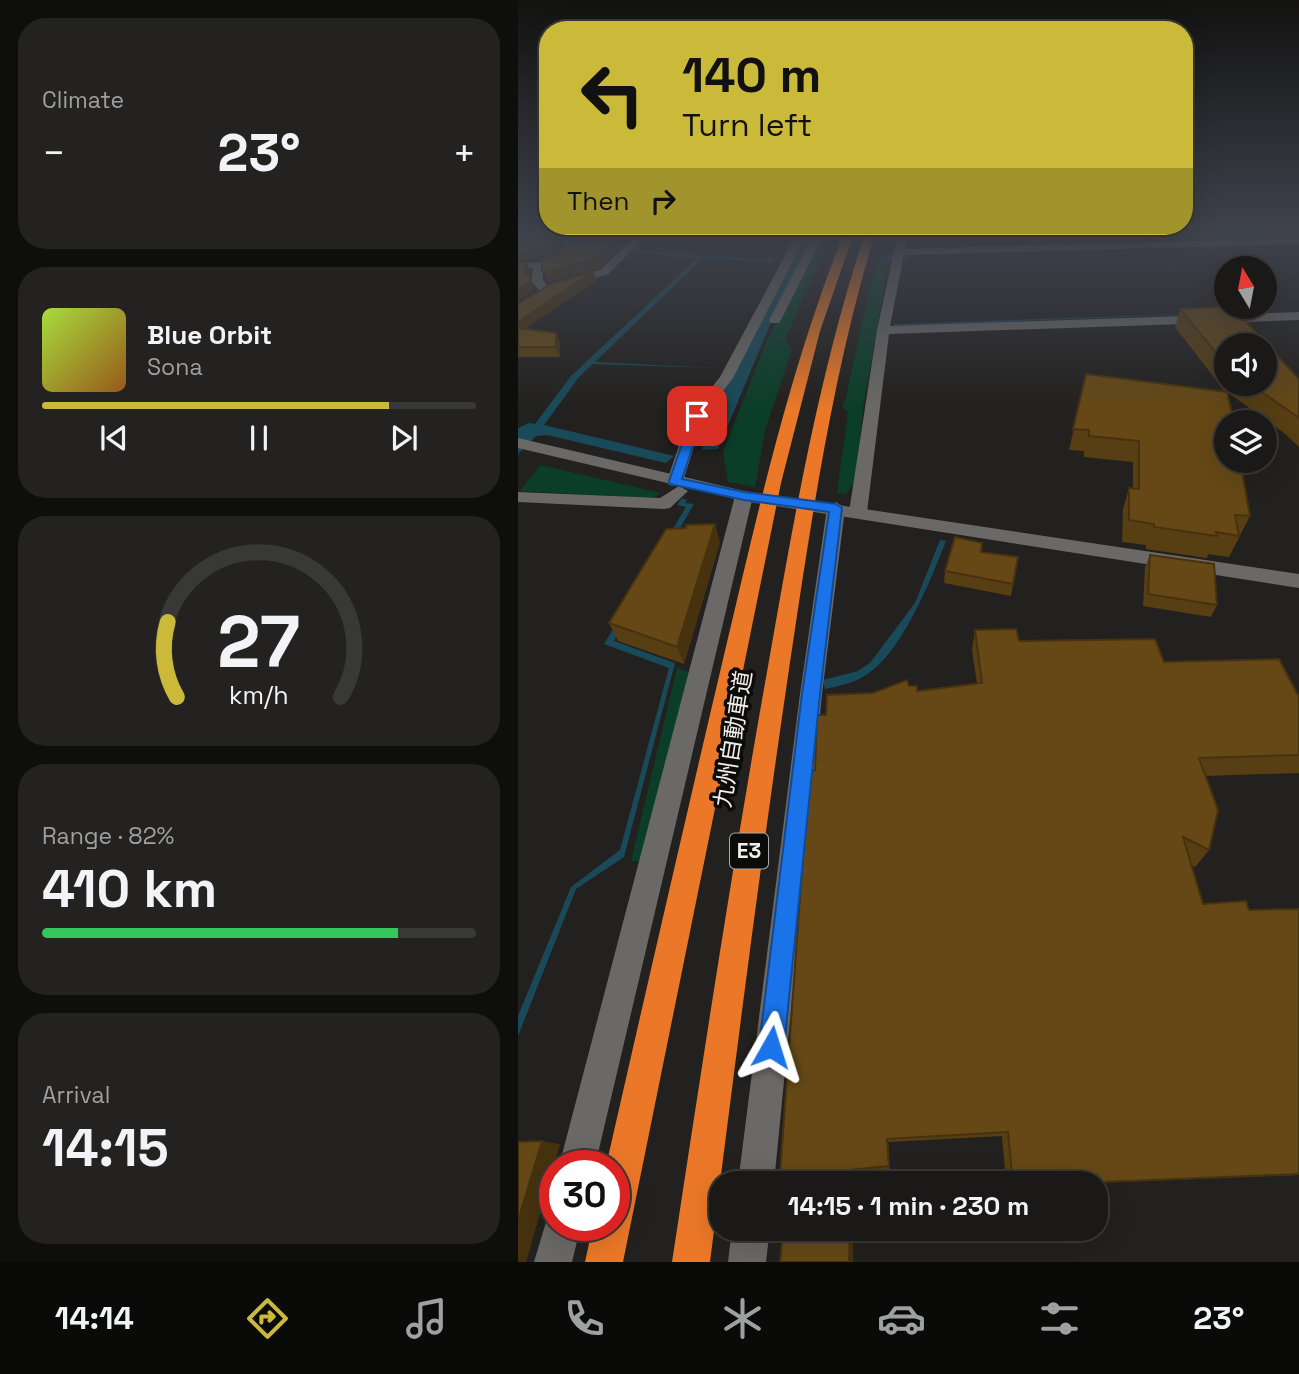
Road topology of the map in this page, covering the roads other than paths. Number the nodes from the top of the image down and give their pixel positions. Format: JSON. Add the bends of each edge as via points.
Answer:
{"nodes":[{"id":1,"x":545,"y":292,"type":"edge"},
{"id":2,"x":771,"y":292,"type":"edge"},
{"id":3,"x":790,"y":292,"type":"edge"},
{"id":4,"x":827,"y":292,"type":"edge"},
{"id":5,"x":852,"y":292,"type":"edge"},
{"id":6,"x":890,"y":292,"type":"edge"},
{"id":7,"x":518,"y":309,"type":"edge"},
{"id":8,"x":1299,"y":316,"type":"edge"},
{"id":9,"x":775,"y":320,"type":"dead end"},
{"id":10,"x":883,"y":330,"type":"junction"},
{"id":11,"x":524,"y":445,"type":"edge"},
{"id":12,"x":677,"y":486,"type":"junction"},
{"id":13,"x":744,"y":496,"type":"junction"},
{"id":14,"x":518,"y":497,"type":"edge"},
{"id":15,"x":847,"y":510,"type":"junction"},
{"id":16,"x":1299,"y":581,"type":"edge"},
{"id":17,"x":581,"y":1150,"type":"edge"},
{"id":18,"x":628,"y":1150,"type":"edge"},
{"id":19,"x":757,"y":1171,"type":"edge"},
{"id":20,"x":558,"y":1241,"type":"edge"},
{"id":21,"x":609,"y":1241,"type":"edge"},
{"id":22,"x":749,"y":1241,"type":"edge"},
{"id":23,"x":553,"y":1262,"type":"edge"},
{"id":24,"x":604,"y":1262,"type":"edge"},
{"id":25,"x":691,"y":1262,"type":"edge"},
{"id":26,"x":747,"y":1262,"type":"edge"}],
"edges":[{"from":1,"to":7,"type":"street"},
{"from":2,"to":12,"type":"street","via":[[726,378],[697,416]]},
{"from":3,"to":9,"type":"street"},
{"from":4,"to":18,"type":"highway","name":"九州自動車道","via":[[782,442]]},
{"from":5,"to":25,"type":"highway","name":"九州自動車道","number":"E3","via":[[816,442],[750,842]]},
{"from":6,"to":10,"type":"street"},
{"from":8,"to":10,"type":"street"},
{"from":10,"to":15,"type":"street"},
{"from":11,"to":12,"type":"street"},
{"from":12,"to":13,"type":"street"},
{"from":12,"to":14,"type":"street","via":[[664,504]]},
{"from":13,"to":15,"type":"street"},
{"from":13,"to":17,"type":"street"},
{"from":15,"to":16,"type":"street"},
{"from":15,"to":19,"type":"street","via":[[811,694]]},
{"from":20,"to":23,"type":"street"},
{"from":21,"to":24,"type":"highway"},
{"from":22,"to":26,"type":"street"}]}
